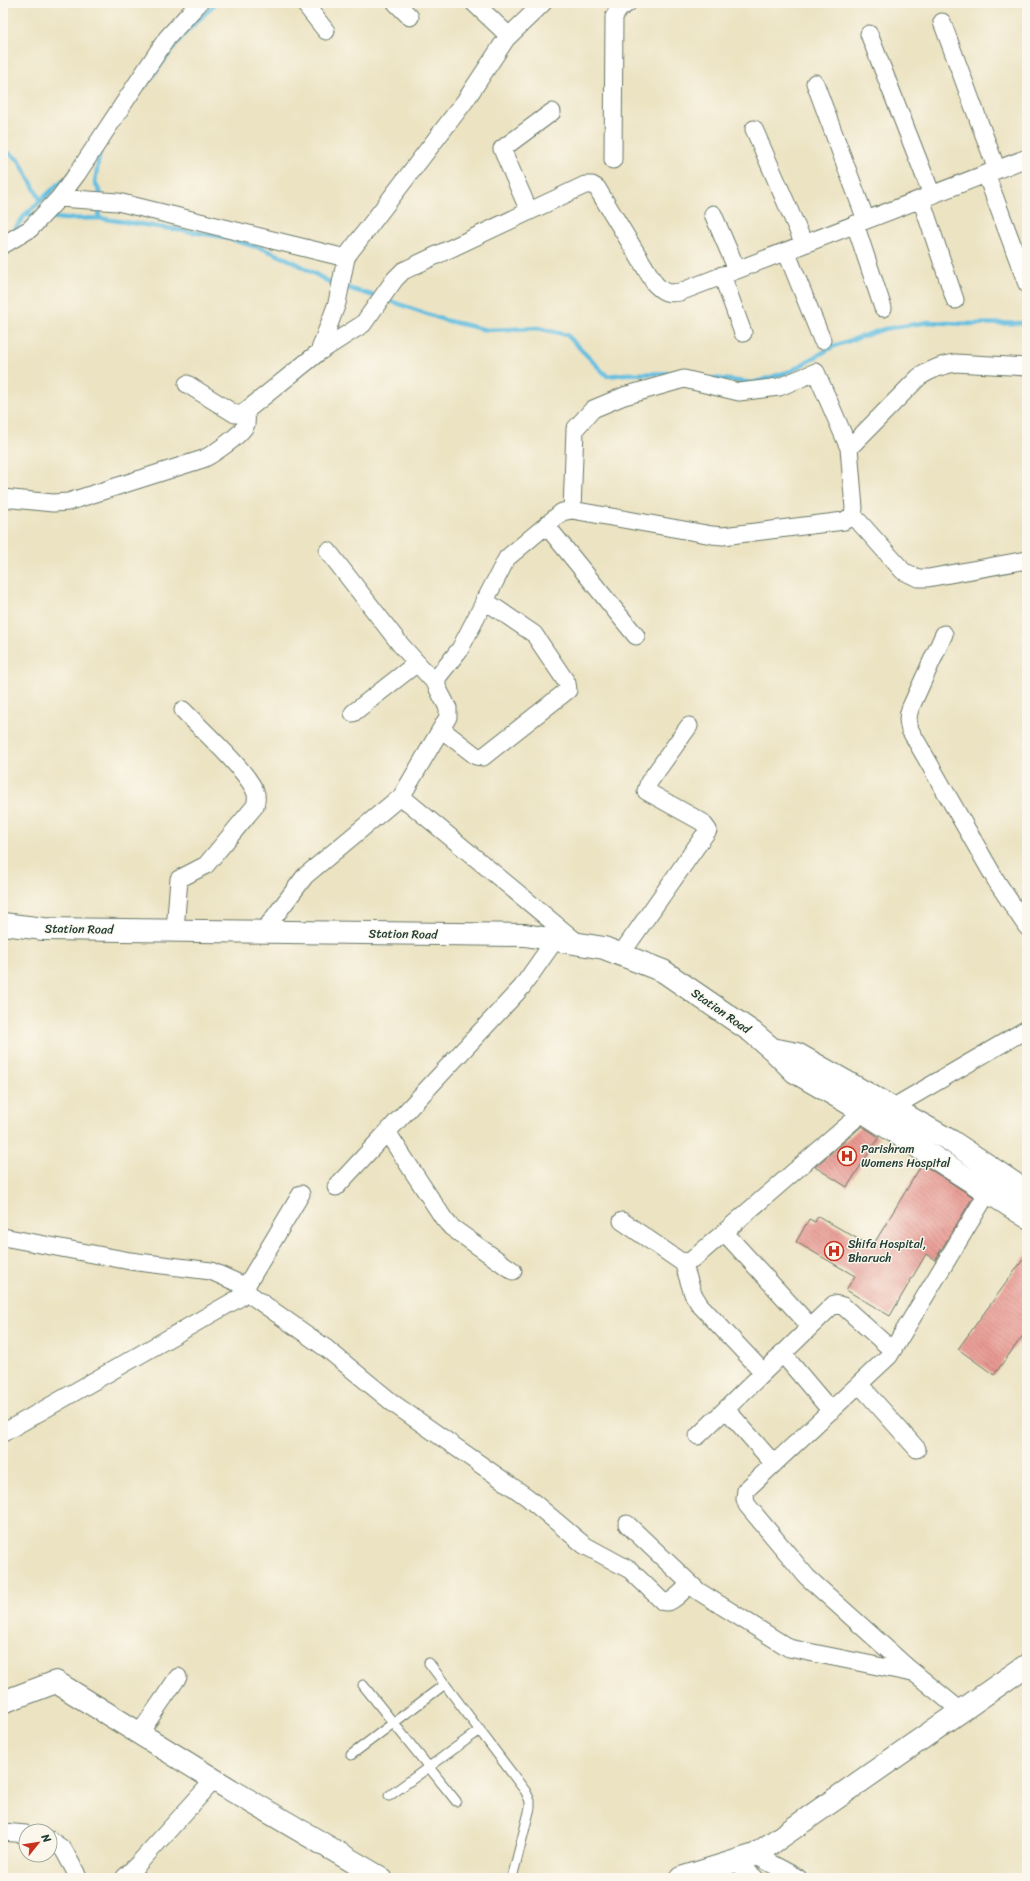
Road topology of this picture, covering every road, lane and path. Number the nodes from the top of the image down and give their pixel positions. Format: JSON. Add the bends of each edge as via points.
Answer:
{"nodes":[{"id":1,"x":199,"y":3,"type":"edge"},
{"id":2,"x":304,"y":3,"type":"edge"},
{"id":3,"x":396,"y":3,"type":"edge"},
{"id":4,"x":474,"y":3,"type":"edge"},
{"id":5,"x":543,"y":3,"type":"edge"},
{"id":6,"x":621,"y":5,"type":"edge"},
{"id":7,"x":410,"y":17,"type":"dead end"},
{"id":8,"x":942,"y":22,"type":"dead end"},
{"id":9,"x":326,"y":32,"type":"dead end"},
{"id":10,"x":870,"y":34,"type":"dead end"},
{"id":11,"x":509,"y":36,"type":"junction"},
{"id":12,"x":815,"y":83,"type":"dead end"},
{"id":13,"x":552,"y":112,"type":"dead end"},
{"id":14,"x":754,"y":129,"type":"dead end"},
{"id":15,"x":1027,"y":158,"type":"edge"},
{"id":16,"x":613,"y":160,"type":"dead end"},
{"id":17,"x":991,"y":172,"type":"junction"},
{"id":18,"x":926,"y":197,"type":"junction"},
{"id":19,"x":59,"y":198,"type":"junction"},
{"id":20,"x":529,"y":211,"type":"junction"},
{"id":21,"x":713,"y":214,"type":"dead end"},
{"id":22,"x":860,"y":222,"type":"junction"},
{"id":23,"x":804,"y":244,"type":"junction"},
{"id":24,"x":3,"y":245,"type":"edge"},
{"id":25,"x":786,"y":251,"type":"junction"},
{"id":26,"x":346,"y":258,"type":"junction"},
{"id":27,"x":730,"y":273,"type":"junction"},
{"id":28,"x":1027,"y":284,"type":"edge"},
{"id":29,"x":955,"y":300,"type":"dead end"},
{"id":30,"x":883,"y":308,"type":"dead end"},
{"id":31,"x":743,"y":333,"type":"dead end"},
{"id":32,"x":822,"y":340,"type":"dead end"},
{"id":33,"x":319,"y":352,"type":"junction"},
{"id":34,"x":1027,"y":367,"type":"edge"},
{"id":35,"x":187,"y":384,"type":"dead end"},
{"id":36,"x":246,"y":411,"type":"junction"},
{"id":37,"x":849,"y":448,"type":"junction"},
{"id":38,"x":3,"y":498,"type":"edge"},
{"id":39,"x":572,"y":510,"type":"junction"},
{"id":40,"x":853,"y":515,"type":"junction"},
{"id":41,"x":546,"y":525,"type":"junction"},
{"id":42,"x":328,"y":551,"type":"dead end"},
{"id":43,"x":1027,"y":560,"type":"edge"},
{"id":44,"x":484,"y":600,"type":"junction"},
{"id":45,"x":944,"y":634,"type":"dead end"},
{"id":46,"x":636,"y":636,"type":"dead end"},
{"id":47,"x":416,"y":663,"type":"junction"},
{"id":48,"x":436,"y":684,"type":"junction"},
{"id":49,"x":183,"y":710,"type":"dead end"},
{"id":50,"x":353,"y":713,"type":"dead end"},
{"id":51,"x":689,"y":726,"type":"dead end"},
{"id":52,"x":441,"y":729,"type":"junction"},
{"id":53,"x":400,"y":799,"type":"junction"},
{"id":54,"x":3,"y":924,"type":"edge"},
{"id":55,"x":1027,"y":927,"type":"edge"},
{"id":56,"x":175,"y":930,"type":"junction"},
{"id":57,"x":263,"y":932,"type":"junction"},
{"id":58,"x":555,"y":940,"type":"junction"},
{"id":59,"x":578,"y":944,"type":"junction"},
{"id":60,"x":621,"y":954,"type":"junction"},
{"id":61,"x":1027,"y":1029,"type":"edge"},
{"id":62,"x":772,"y":1049,"type":"junction"},
{"id":63,"x":863,"y":1112,"type":"junction"},
{"id":64,"x":888,"y":1116,"type":"junction"},
{"id":65,"x":387,"y":1132,"type":"junction"},
{"id":66,"x":336,"y":1187,"type":"dead end"},
{"id":67,"x":988,"y":1192,"type":"junction"},
{"id":68,"x":1027,"y":1192,"type":"edge"},
{"id":69,"x":301,"y":1194,"type":"dead end"},
{"id":70,"x":1027,"y":1217,"type":"edge"},
{"id":71,"x":622,"y":1221,"type":"dead end"},
{"id":72,"x":725,"y":1233,"type":"junction"},
{"id":73,"x":3,"y":1237,"type":"edge"},
{"id":74,"x":684,"y":1262,"type":"junction"},
{"id":75,"x":513,"y":1271,"type":"dead end"},
{"id":76,"x":249,"y":1284,"type":"junction"},
{"id":77,"x":810,"y":1326,"type":"junction"},
{"id":78,"x":892,"y":1350,"type":"junction"},
{"id":79,"x":782,"y":1353,"type":"junction"},
{"id":80,"x":763,"y":1372,"type":"junction"},
{"id":81,"x":860,"y":1385,"type":"junction"},
{"id":82,"x":726,"y":1409,"type":"junction"},
{"id":83,"x":831,"y":1411,"type":"junction"},
{"id":84,"x":3,"y":1433,"type":"edge"},
{"id":85,"x":698,"y":1436,"type":"dead end"},
{"id":86,"x":917,"y":1450,"type":"dead end"},
{"id":87,"x":774,"y":1464,"type":"junction"},
{"id":88,"x":627,"y":1524,"type":"dead end"},
{"id":89,"x":690,"y":1584,"type":"junction"},
{"id":90,"x":429,"y":1663,"type":"dead end"},
{"id":91,"x":1027,"y":1665,"type":"edge"},
{"id":92,"x":914,"y":1674,"type":"junction"},
{"id":93,"x":178,"y":1677,"type":"dead end"},
{"id":94,"x":445,"y":1684,"type":"junction"},
{"id":95,"x":363,"y":1685,"type":"dead end"},
{"id":96,"x":3,"y":1702,"type":"edge"},
{"id":97,"x":961,"y":1711,"type":"junction"},
{"id":98,"x":394,"y":1724,"type":"junction"},
{"id":99,"x":480,"y":1730,"type":"junction"},
{"id":100,"x":139,"y":1734,"type":"junction"},
{"id":101,"x":351,"y":1755,"type":"dead end"},
{"id":102,"x":429,"y":1768,"type":"junction"},
{"id":103,"x":214,"y":1780,"type":"junction"},
{"id":104,"x":389,"y":1796,"type":"dead end"},
{"id":105,"x":456,"y":1801,"type":"dead end"},
{"id":106,"x":58,"y":1846,"type":"edge"},
{"id":107,"x":745,"y":1858,"type":"junction"},
{"id":108,"x":79,"y":1878,"type":"edge"},
{"id":109,"x":124,"y":1878,"type":"edge"},
{"id":110,"x":381,"y":1878,"type":"edge"},
{"id":111,"x":512,"y":1878,"type":"edge"},
{"id":112,"x":682,"y":1878,"type":"edge"},
{"id":113,"x":755,"y":1878,"type":"edge"},
{"id":114,"x":798,"y":1878,"type":"edge"}],
"edges":[{"from":1,"to":19,"type":"street","via":[[167,38]]},
{"from":2,"to":9,"type":"street"},
{"from":3,"to":7,"type":"street"},
{"from":4,"to":11,"type":"street"},
{"from":5,"to":11,"type":"street"},
{"from":6,"to":16,"type":"street","via":[[614,17]]},
{"from":8,"to":17,"type":"street"},
{"from":10,"to":18,"type":"street"},
{"from":11,"to":26,"type":"street","via":[[466,101]]},
{"from":12,"to":22,"type":"street"},
{"from":13,"to":20,"type":"street","via":[[502,149]]},
{"from":14,"to":23,"type":"street"},
{"from":15,"to":17,"type":"street"},
{"from":17,"to":18,"type":"street"},
{"from":17,"to":28,"type":"street"},
{"from":18,"to":22,"type":"street"},
{"from":18,"to":29,"type":"street"},
{"from":19,"to":24,"type":"street","via":[[30,229]]},
{"from":19,"to":26,"type":"street","via":[[118,202]]},
{"from":20,"to":27,"type":"street","via":[[585,185],[592,185],[597,188],[655,284],[662,291],[670,294],[680,292]]},
{"from":20,"to":33,"type":"street","via":[[408,268],[395,279],[363,324]]},
{"from":21,"to":27,"type":"street"},
{"from":22,"to":23,"type":"street"},
{"from":22,"to":30,"type":"street"},
{"from":23,"to":25,"type":"street"},
{"from":25,"to":27,"type":"street"},
{"from":25,"to":32,"type":"street"},
{"from":26,"to":33,"type":"street","via":[[337,303]]},
{"from":27,"to":31,"type":"street"},
{"from":33,"to":36,"type":"street"},
{"from":34,"to":37,"type":"street","via":[[955,363],[931,370],[918,377]]},
{"from":35,"to":36,"type":"street","via":[[235,414]]},
{"from":36,"to":38,"type":"street","via":[[244,428],[220,450],[203,459],[68,502]]},
{"from":37,"to":39,"type":"street","via":[[816,372],[779,387],[740,392],[684,379],[650,387],[593,409],[575,429]]},
{"from":37,"to":40,"type":"street"},
{"from":39,"to":40,"type":"street","via":[[723,536],[844,521]]},
{"from":39,"to":41,"type":"street","via":[[562,512]]},
{"from":40,"to":43,"type":"street","via":[[903,571],[918,578]]},
{"from":41,"to":44,"type":"street","via":[[507,558]]},
{"from":41,"to":46,"type":"street"},
{"from":42,"to":47,"type":"street"},
{"from":44,"to":48,"type":"street","via":[[460,649],[437,678]]},
{"from":44,"to":52,"type":"street","via":[[534,634],[567,683],[568,690],[483,757],[476,756]]},
{"from":45,"to":55,"type":"street","via":[[910,709],[908,723],[997,882]]},
{"from":47,"to":48,"type":"street"},
{"from":47,"to":50,"type":"street"},
{"from":48,"to":52,"type":"street","via":[[449,711]]},
{"from":49,"to":56,"type":"street","via":[[234,762],[254,789],[257,802],[206,865],[179,879]]},
{"from":51,"to":60,"type":"street","via":[[649,782],[646,791],[702,822],[708,830]]},
{"from":52,"to":53,"type":"street"},
{"from":53,"to":57,"type":"street","via":[[394,801],[305,876]]},
{"from":53,"to":59,"type":"street","via":[[408,802]]},
{"from":54,"to":56,"type":"main road","name":"Station Road","via":[[44,929]]},
{"from":56,"to":57,"type":"main road","name":"Station Road"},
{"from":57,"to":58,"type":"main road","name":"Station Road","via":[[525,935]]},
{"from":58,"to":59,"type":"main road","name":"Station Road"},
{"from":58,"to":65,"type":"street","via":[[522,987]]},
{"from":59,"to":60,"type":"main road","name":"Station Road"},
{"from":60,"to":62,"type":"main road","name":"Station Road","via":[[663,971],[752,1032]]},
{"from":61,"to":64,"type":"street"},
{"from":62,"to":63,"type":"main road","name":"Station Road","via":[[790,1069]]},
{"from":62,"to":64,"type":"main road","name":"Station Road","via":[[794,1052]]},
{"from":63,"to":64,"type":"main road","name":"Station Road"},
{"from":63,"to":72,"type":"street"},
{"from":64,"to":67,"type":"main road","name":"Station Road"},
{"from":64,"to":68,"type":"main road","name":"Station Road","via":[[951,1141]]},
{"from":65,"to":66,"type":"street"},
{"from":65,"to":75,"type":"street","via":[[447,1223]]},
{"from":67,"to":70,"type":"main road","name":"Station Road"},
{"from":67,"to":78,"type":"street"},
{"from":69,"to":76,"type":"street"},
{"from":71,"to":74,"type":"street"},
{"from":72,"to":74,"type":"street","via":[[697,1257]]},
{"from":72,"to":77,"type":"street"},
{"from":73,"to":76,"type":"street","via":[[130,1261],[211,1271]]},
{"from":74,"to":80,"type":"street","via":[[693,1294],[700,1305]]},
{"from":76,"to":84,"type":"street","via":[[236,1301]]},
{"from":76,"to":89,"type":"street","via":[[394,1404],[527,1497],[584,1545],[630,1570],[662,1601],[670,1602]]},
{"from":77,"to":78,"type":"street","via":[[831,1306],[838,1304]]},
{"from":77,"to":79,"type":"street"},
{"from":78,"to":81,"type":"street","via":[[884,1362]]},
{"from":79,"to":80,"type":"street"},
{"from":79,"to":83,"type":"street"},
{"from":80,"to":82,"type":"street"},
{"from":81,"to":83,"type":"street"},
{"from":81,"to":86,"type":"street"},
{"from":82,"to":85,"type":"street"},
{"from":82,"to":87,"type":"street"},
{"from":83,"to":87,"type":"street"},
{"from":87,"to":92,"type":"street","via":[[746,1490],[747,1505],[807,1577]]},
{"from":88,"to":89,"type":"street"},
{"from":89,"to":92,"type":"street","via":[[789,1648]]},
{"from":90,"to":94,"type":"lane"},
{"from":91,"to":97,"type":"main road"},
{"from":92,"to":97,"type":"street"},
{"from":93,"to":100,"type":"street"},
{"from":94,"to":98,"type":"lane"},
{"from":94,"to":99,"type":"lane"},
{"from":95,"to":98,"type":"lane"},
{"from":96,"to":100,"type":"main road","via":[[56,1682]]},
{"from":97,"to":107,"type":"main road"},
{"from":98,"to":101,"type":"lane"},
{"from":98,"to":102,"type":"lane"},
{"from":99,"to":102,"type":"lane"},
{"from":99,"to":111,"type":"lane","via":[[530,1800]]},
{"from":100,"to":103,"type":"main road"},
{"from":102,"to":104,"type":"lane"},
{"from":102,"to":105,"type":"lane"},
{"from":103,"to":109,"type":"street"},
{"from":103,"to":110,"type":"main road"},
{"from":106,"to":108,"type":"street","via":[[63,1850]]},
{"from":107,"to":112,"type":"main road"},
{"from":107,"to":113,"type":"street"},
{"from":107,"to":114,"type":"street"}]}
